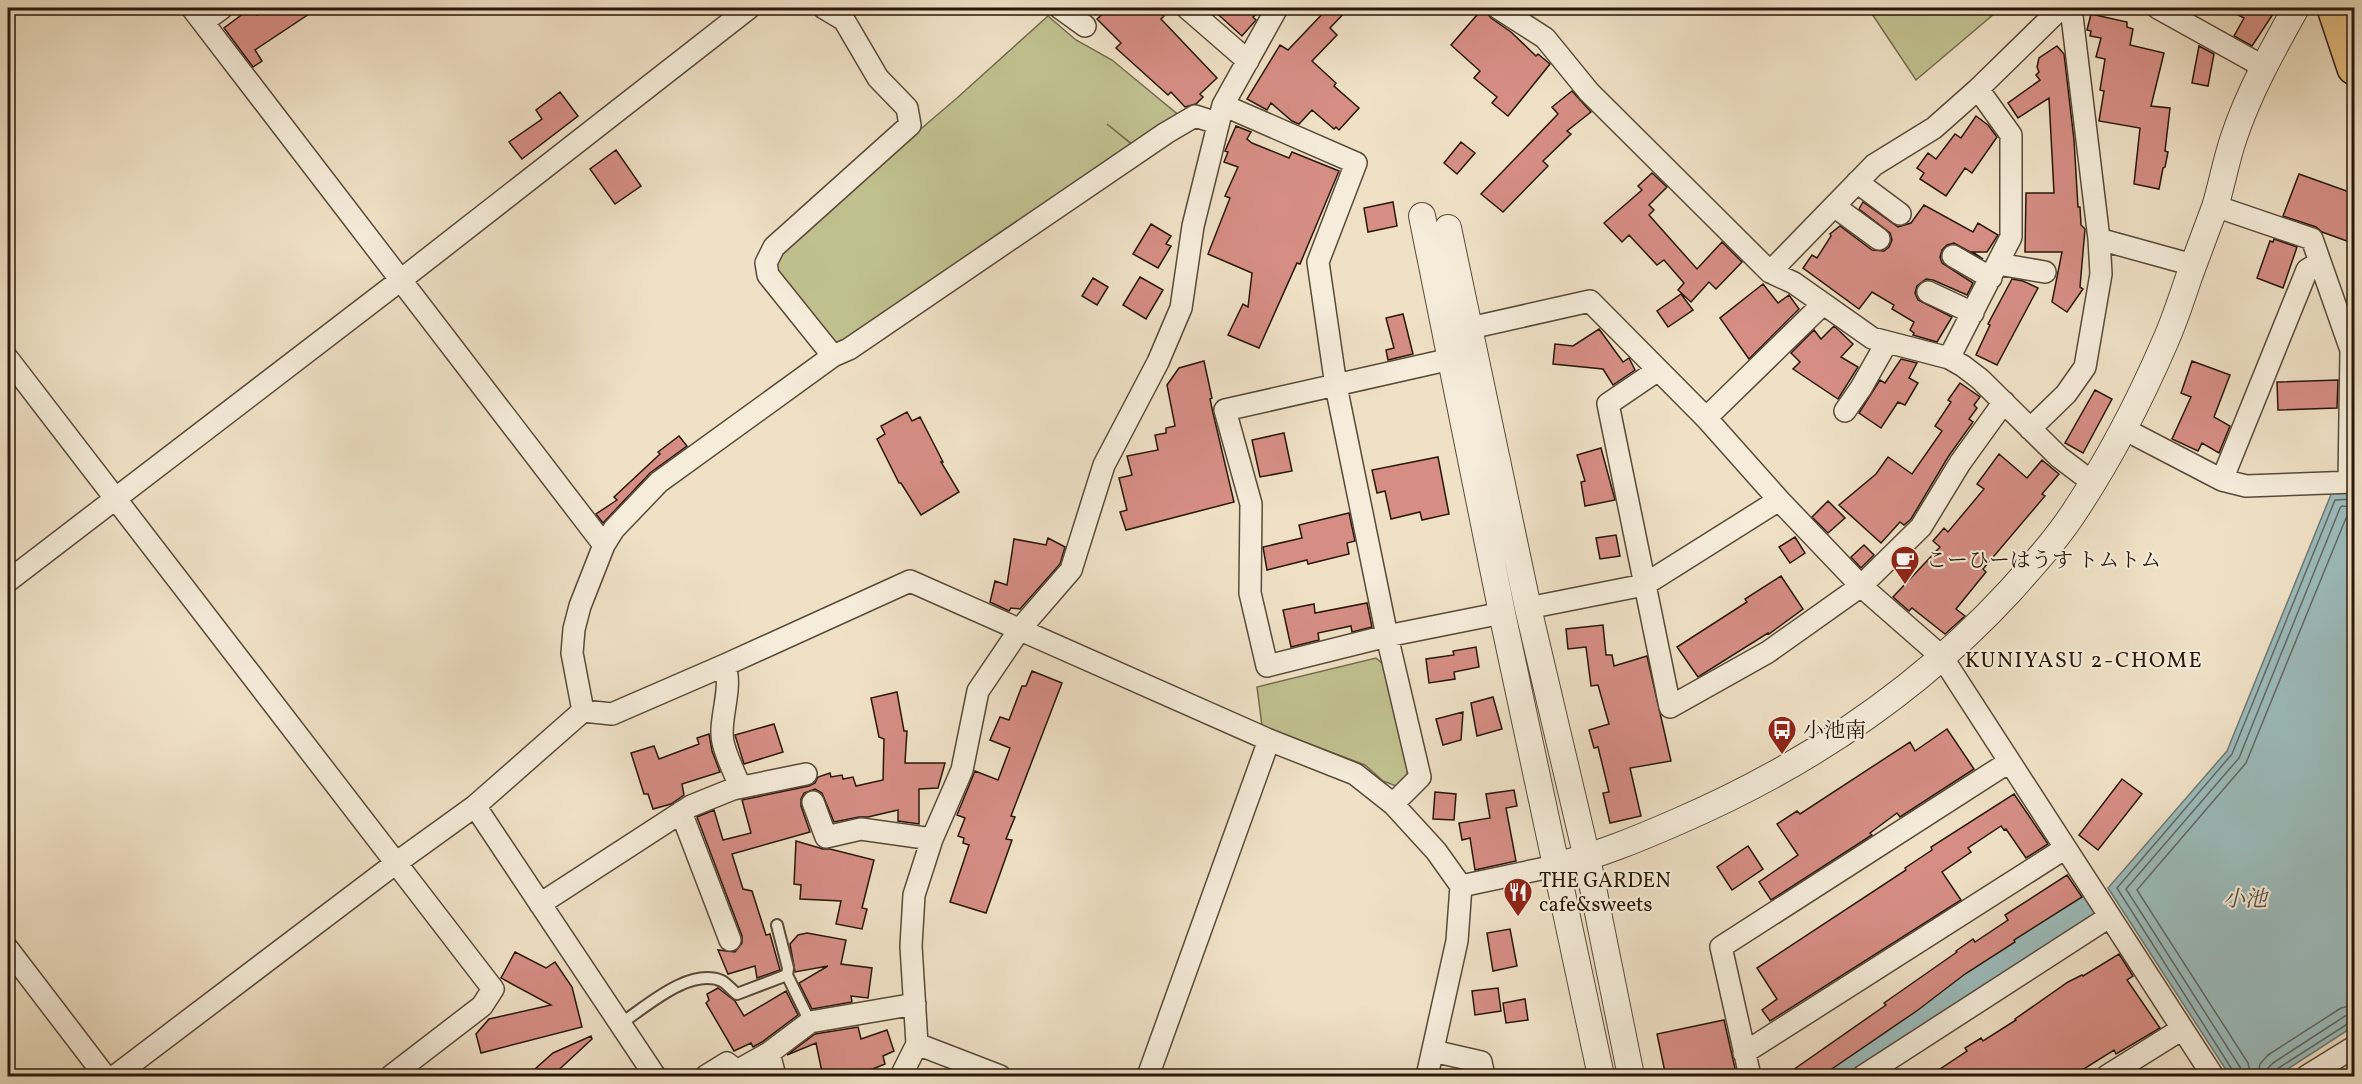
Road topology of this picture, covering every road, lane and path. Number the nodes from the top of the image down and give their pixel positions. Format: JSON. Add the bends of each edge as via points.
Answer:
{"nodes":[{"id":1,"x":222,"y":8,"type":"edge"},
{"id":2,"x":749,"y":8,"type":"edge"},
{"id":3,"x":824,"y":8,"type":"edge"},
{"id":4,"x":1060,"y":8,"type":"edge"},
{"id":5,"x":1187,"y":8,"type":"edge"},
{"id":6,"x":1278,"y":8,"type":"edge"},
{"id":7,"x":1498,"y":8,"type":"edge"},
{"id":8,"x":2061,"y":8,"type":"edge"},
{"id":9,"x":2071,"y":8,"type":"edge"},
{"id":10,"x":2158,"y":8,"type":"edge"},
{"id":11,"x":2296,"y":8,"type":"edge"},
{"id":12,"x":2334,"y":8,"type":"edge"},
{"id":13,"x":197,"y":15,"type":"edge"},
{"id":14,"x":1085,"y":26,"type":"dead end"},
{"id":15,"x":1248,"y":61,"type":"junction"},
{"id":16,"x":2264,"y":67,"type":"junction"},
{"id":17,"x":2355,"y":68,"type":"edge"},
{"id":18,"x":1978,"y":89,"type":"junction"},
{"id":19,"x":1220,"y":114,"type":"junction"},
{"id":20,"x":1857,"y":182,"type":"junction"},
{"id":21,"x":1834,"y":206,"type":"junction"},
{"id":22,"x":2215,"y":206,"type":"junction"},
{"id":23,"x":1900,"y":214,"type":"dead end"},
{"id":24,"x":1422,"y":216,"type":"dead end"},
{"id":25,"x":1448,"y":228,"type":"dead end"},
{"id":26,"x":1879,"y":239,"type":"dead end"},
{"id":27,"x":2099,"y":240,"type":"junction"},
{"id":28,"x":1953,"y":256,"type":"dead end"},
{"id":29,"x":2320,"y":262,"type":"junction"},
{"id":30,"x":2193,"y":265,"type":"junction"},
{"id":31,"x":1994,"y":271,"type":"junction"},
{"id":32,"x":1770,"y":272,"type":"junction"},
{"id":33,"x":2045,"y":272,"type":"dead end"},
{"id":34,"x":402,"y":279,"type":"junction"},
{"id":35,"x":1928,"y":292,"type":"dead end"},
{"id":36,"x":1823,"y":304,"type":"junction"},
{"id":37,"x":1973,"y":313,"type":"junction"},
{"id":38,"x":1470,"y":328,"type":"junction"},
{"id":39,"x":1887,"y":342,"type":"junction"},
{"id":40,"x":834,"y":356,"type":"junction"},
{"id":41,"x":1949,"y":358,"type":"junction"},
{"id":42,"x":8,"y":359,"type":"edge"},
{"id":43,"x":1451,"y":359,"type":"junction"},
{"id":44,"x":1658,"y":370,"type":"junction"},
{"id":45,"x":1336,"y":386,"type":"junction"},
{"id":46,"x":2004,"y":402,"type":"junction"},
{"id":47,"x":1845,"y":411,"type":"dead end"},
{"id":48,"x":1706,"y":418,"type":"junction"},
{"id":49,"x":2030,"y":429,"type":"junction"},
{"id":50,"x":2124,"y":429,"type":"junction"},
{"id":51,"x":2222,"y":480,"type":"junction"},
{"id":52,"x":2092,"y":482,"type":"junction"},
{"id":53,"x":2352,"y":482,"type":"edge"},
{"id":54,"x":115,"y":497,"type":"junction"},
{"id":55,"x":1779,"y":500,"type":"junction"},
{"id":56,"x":604,"y":545,"type":"junction"},
{"id":57,"x":8,"y":581,"type":"edge"},
{"id":58,"x":1644,"y":585,"type":"junction"},
{"id":59,"x":1861,"y":586,"type":"junction"},
{"id":60,"x":1528,"y":608,"type":"junction"},
{"id":61,"x":1502,"y":613,"type":"junction"},
{"id":62,"x":1020,"y":629,"type":"junction"},
{"id":63,"x":1387,"y":636,"type":"junction"},
{"id":64,"x":1942,"y":657,"type":"junction"},
{"id":65,"x":725,"y":665,"type":"junction"},
{"id":66,"x":584,"y":711,"type":"junction"},
{"id":67,"x":1269,"y":740,"type":"junction"},
{"id":68,"x":2009,"y":762,"type":"junction"},
{"id":69,"x":806,"y":774,"type":"dead end"},
{"id":70,"x":740,"y":787,"type":"junction"},
{"id":71,"x":813,"y":802,"type":"dead end"},
{"id":72,"x":1393,"y":804,"type":"junction"},
{"id":73,"x":475,"y":806,"type":"junction"},
{"id":74,"x":681,"y":812,"type":"junction"},
{"id":75,"x":932,"y":839,"type":"junction"},
{"id":76,"x":2064,"y":849,"type":"junction"},
{"id":77,"x":1587,"y":858,"type":"junction"},
{"id":78,"x":396,"y":862,"type":"junction"},
{"id":79,"x":1555,"y":866,"type":"junction"},
{"id":80,"x":1461,"y":886,"type":"junction"},
{"id":81,"x":540,"y":904,"type":"junction"},
{"id":82,"x":2109,"y":917,"type":"junction"},
{"id":83,"x":777,"y":926,"type":"dead end"},
{"id":84,"x":730,"y":940,"type":"dead end"},
{"id":85,"x":8,"y":949,"type":"edge"},
{"id":86,"x":787,"y":975,"type":"junction"},
{"id":87,"x":915,"y":1004,"type":"junction"},
{"id":88,"x":810,"y":1022,"type":"junction"},
{"id":89,"x":620,"y":1024,"type":"junction"},
{"id":90,"x":2182,"y":1029,"type":"junction"},
{"id":91,"x":917,"y":1044,"type":"junction"},
{"id":92,"x":2355,"y":1047,"type":"edge"},
{"id":93,"x":1433,"y":1051,"type":"junction"},
{"id":94,"x":769,"y":1053,"type":"junction"},
{"id":95,"x":1744,"y":1053,"type":"junction"},
{"id":96,"x":105,"y":1077,"type":"edge"},
{"id":97,"x":115,"y":1077,"type":"edge"},
{"id":98,"x":391,"y":1077,"type":"edge"},
{"id":99,"x":655,"y":1077,"type":"edge"},
{"id":100,"x":706,"y":1077,"type":"edge"},
{"id":101,"x":775,"y":1077,"type":"edge"},
{"id":102,"x":900,"y":1077,"type":"edge"},
{"id":103,"x":1000,"y":1077,"type":"edge"},
{"id":104,"x":1148,"y":1077,"type":"edge"},
{"id":105,"x":1427,"y":1077,"type":"edge"},
{"id":106,"x":1484,"y":1077,"type":"edge"},
{"id":107,"x":1601,"y":1077,"type":"edge"},
{"id":108,"x":1631,"y":1077,"type":"edge"},
{"id":109,"x":1750,"y":1077,"type":"edge"},
{"id":110,"x":1863,"y":1077,"type":"edge"},
{"id":111,"x":2107,"y":1077,"type":"edge"},
{"id":112,"x":2213,"y":1077,"type":"edge"},
{"id":113,"x":2307,"y":1077,"type":"edge"}],
"edges":[{"from":1,"to":13,"type":"street"},
{"from":2,"to":34,"type":"street"},
{"from":3,"to":40,"type":"street","via":[[844,20],[878,78],[907,108],[910,125],[774,247],[766,263],[768,274]]},
{"from":4,"to":14,"type":"street"},
{"from":5,"to":15,"type":"street"},
{"from":6,"to":15,"type":"street"},
{"from":7,"to":32,"type":"street","via":[[1545,38],[1589,92]]},
{"from":8,"to":18,"type":"street"},
{"from":9,"to":27,"type":"street"},
{"from":10,"to":16,"type":"street"},
{"from":11,"to":16,"type":"street"},
{"from":12,"to":17,"type":"main road"},
{"from":13,"to":34,"type":"street"},
{"from":15,"to":19,"type":"street"},
{"from":16,"to":22,"type":"street","via":[[2234,136]]},
{"from":18,"to":20,"type":"street","via":[[1934,128],[1874,165]]},
{"from":18,"to":31,"type":"street","via":[[2011,135],[2012,237]]},
{"from":19,"to":40,"type":"street","via":[[1195,116],[1185,122]]},
{"from":19,"to":45,"type":"street","via":[[1356,163],[1318,262]]},
{"from":19,"to":62,"type":"street","via":[[1194,226],[1181,308],[1158,362],[1104,465],[1071,570]]},
{"from":20,"to":21,"type":"street"},
{"from":20,"to":23,"type":"street"},
{"from":21,"to":26,"type":"street"},
{"from":21,"to":32,"type":"street"},
{"from":22,"to":29,"type":"street","via":[[2312,239]]},
{"from":22,"to":30,"type":"street"},
{"from":24,"to":43,"type":"street"},
{"from":25,"to":38,"type":"street"},
{"from":27,"to":30,"type":"street"},
{"from":27,"to":49,"type":"street","via":[[2101,274],[2085,367],[2066,394]]},
{"from":28,"to":31,"type":"street"},
{"from":29,"to":51,"type":"street","via":[[2307,270]]},
{"from":29,"to":53,"type":"street","via":[[2351,350]]},
{"from":30,"to":50,"type":"street","via":[[2166,340]]},
{"from":31,"to":33,"type":"street"},
{"from":31,"to":37,"type":"street"},
{"from":32,"to":36,"type":"street"},
{"from":34,"to":54,"type":"street"},
{"from":34,"to":56,"type":"street"},
{"from":35,"to":37,"type":"street"},
{"from":36,"to":39,"type":"street","via":[[1872,338]]},
{"from":36,"to":48,"type":"street"},
{"from":37,"to":41,"type":"street"},
{"from":38,"to":44,"type":"street","via":[[1590,301]]},
{"from":38,"to":60,"type":"street"},
{"from":39,"to":41,"type":"street"},
{"from":39,"to":47,"type":"street"},
{"from":40,"to":56,"type":"street","via":[[659,482]]},
{"from":41,"to":46,"type":"street"},
{"from":42,"to":54,"type":"street"},
{"from":43,"to":45,"type":"street"},
{"from":43,"to":61,"type":"street"},
{"from":44,"to":48,"type":"street"},
{"from":44,"to":58,"type":"street","via":[[1608,404]]},
{"from":45,"to":63,"type":"street"},
{"from":45,"to":63,"type":"street","via":[[1225,410],[1251,504],[1250,593],[1267,666]]},
{"from":46,"to":49,"type":"street"},
{"from":46,"to":59,"type":"street","via":[[1960,463],[1922,527]]},
{"from":48,"to":55,"type":"street"},
{"from":49,"to":52,"type":"street"},
{"from":50,"to":51,"type":"street"},
{"from":50,"to":52,"type":"street"},
{"from":51,"to":53,"type":"street","via":[[2246,486]]},
{"from":52,"to":64,"type":"street","via":[[2075,512],[2031,568]]},
{"from":54,"to":57,"type":"street"},
{"from":54,"to":78,"type":"street"},
{"from":55,"to":58,"type":"street"},
{"from":55,"to":59,"type":"street"},
{"from":56,"to":66,"type":"street","via":[[574,629],[572,653]]},
{"from":58,"to":59,"type":"street","via":[[1670,707],[1768,652]]},
{"from":58,"to":60,"type":"street"},
{"from":59,"to":64,"type":"street"},
{"from":60,"to":77,"type":"street"},
{"from":61,"to":63,"type":"street"},
{"from":61,"to":79,"type":"street"},
{"from":62,"to":65,"type":"street","via":[[910,581]]},
{"from":62,"to":67,"type":"street"},
{"from":62,"to":75,"type":"street","via":[[978,691],[962,770]]},
{"from":63,"to":72,"type":"street","via":[[1420,777]]},
{"from":64,"to":68,"type":"street"},
{"from":64,"to":77,"type":"street","via":[[1873,714],[1798,761],[1692,816]]},
{"from":65,"to":66,"type":"street","via":[[612,714]]},
{"from":65,"to":70,"type":"street","via":[[727,692],[722,741]]},
{"from":66,"to":73,"type":"street"},
{"from":67,"to":72,"type":"street","via":[[1355,774]]},
{"from":67,"to":104,"type":"street"},
{"from":68,"to":76,"type":"street"},
{"from":68,"to":95,"type":"street","via":[[1721,947]]},
{"from":69,"to":70,"type":"street"},
{"from":70,"to":74,"type":"street"},
{"from":71,"to":75,"type":"street","via":[[826,837],[861,829]]},
{"from":72,"to":80,"type":"street","via":[[1436,851]]},
{"from":73,"to":78,"type":"street"},
{"from":73,"to":81,"type":"street"},
{"from":74,"to":81,"type":"street"},
{"from":74,"to":84,"type":"street"},
{"from":75,"to":87,"type":"street","via":[[914,895],[911,946]]},
{"from":76,"to":82,"type":"street"},
{"from":76,"to":95,"type":"street"},
{"from":77,"to":79,"type":"street"},
{"from":77,"to":108,"type":"street"},
{"from":78,"to":97,"type":"street"},
{"from":78,"to":98,"type":"street","via":[[493,989],[482,1006]]},
{"from":79,"to":80,"type":"street"},
{"from":79,"to":107,"type":"street"},
{"from":80,"to":93,"type":"street","via":[[1457,941]]},
{"from":81,"to":89,"type":"street"},
{"from":82,"to":90,"type":"street"},
{"from":82,"to":110,"type":"street"},
{"from":83,"to":86,"type":"lane"},
{"from":85,"to":96,"type":"street"},
{"from":86,"to":88,"type":"lane"},
{"from":86,"to":89,"type":"lane","via":[[736,994],[723,982],[694,979]]},
{"from":87,"to":88,"type":"street"},
{"from":87,"to":91,"type":"street"},
{"from":88,"to":94,"type":"street"},
{"from":89,"to":99,"type":"street"},
{"from":90,"to":111,"type":"street"},
{"from":90,"to":112,"type":"street"},
{"from":91,"to":102,"type":"street"},
{"from":91,"to":103,"type":"street"},
{"from":92,"to":113,"type":"street"},
{"from":93,"to":105,"type":"street"},
{"from":93,"to":106,"type":"street","via":[[1482,1062]]},
{"from":94,"to":100,"type":"street","via":[[737,1071],[727,1063]]},
{"from":94,"to":101,"type":"street"},
{"from":95,"to":109,"type":"street"}]}
